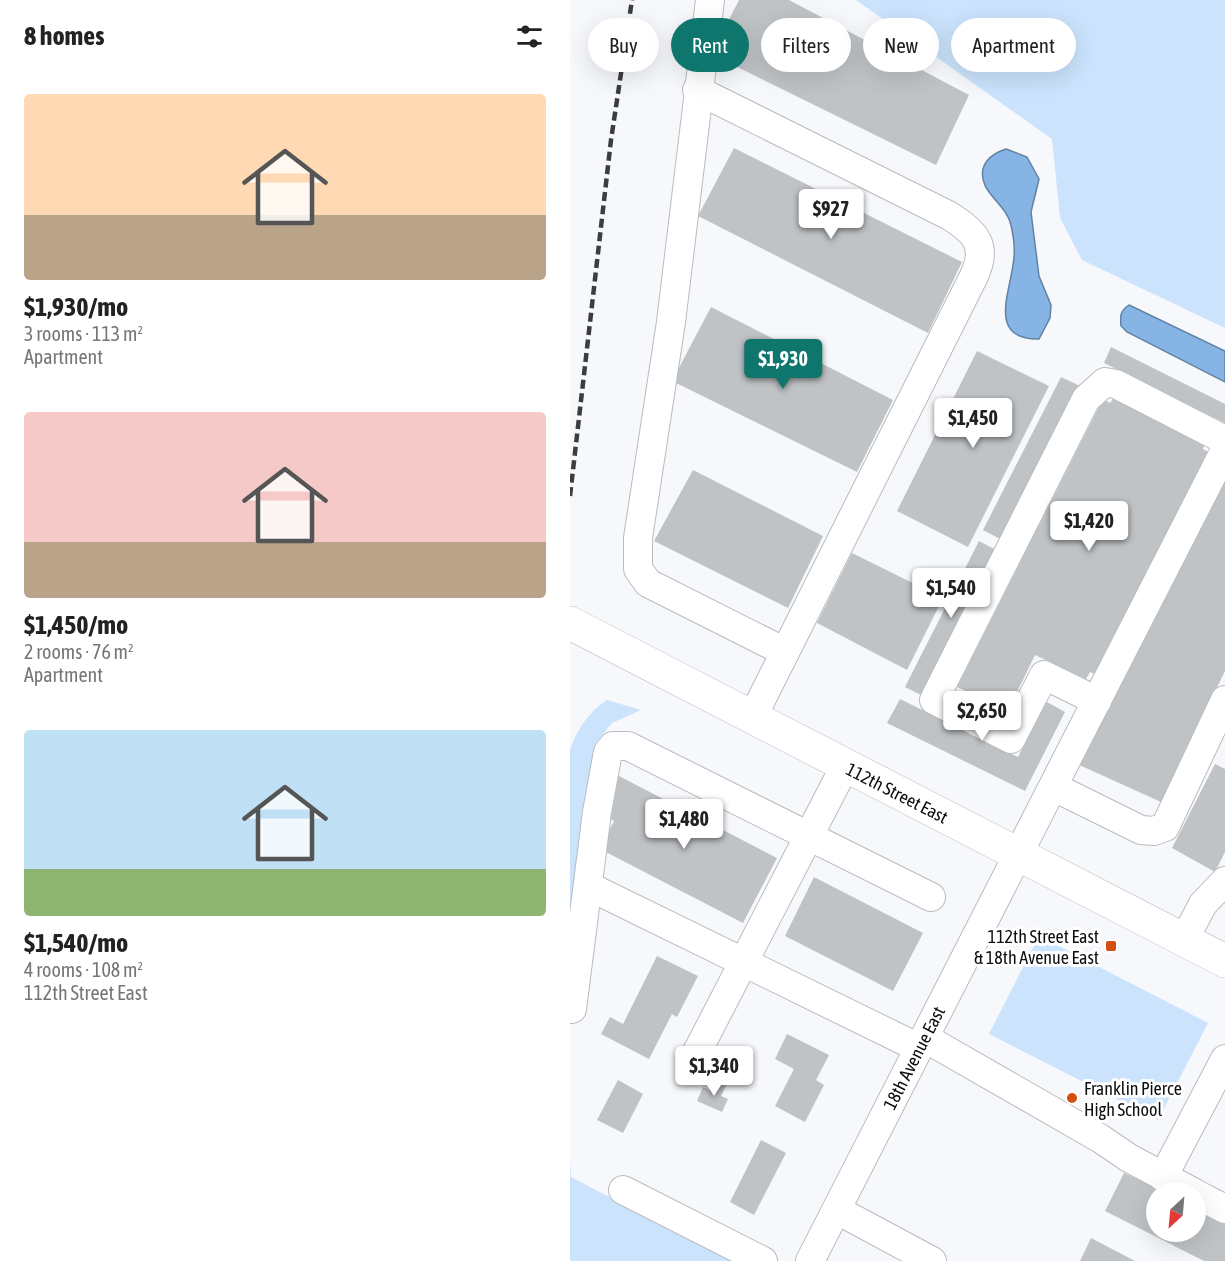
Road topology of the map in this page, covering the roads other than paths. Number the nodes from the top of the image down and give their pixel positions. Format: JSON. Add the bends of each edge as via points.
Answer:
{"nodes":[{"id":1,"x":710,"y":0,"type":"edge"},
{"id":2,"x":697,"y":90,"type":"junction"},
{"id":3,"x":1225,"y":440,"type":"edge"},
{"id":4,"x":1225,"y":450,"type":"edge"},
{"id":5,"x":570,"y":623,"type":"edge"},
{"id":6,"x":785,"y":652,"type":"junction"},
{"id":7,"x":1225,"y":700,"type":"edge"},
{"id":8,"x":1097,"y":701,"type":"junction"},
{"id":9,"x":752,"y":718,"type":"junction"},
{"id":10,"x":845,"y":766,"type":"junction"},
{"id":11,"x":1054,"y":787,"type":"junction"},
{"id":12,"x":809,"y":836,"type":"junction"},
{"id":13,"x":1020,"y":856,"type":"junction"},
{"id":14,"x":1225,"y":881,"type":"edge"},
{"id":15,"x":588,"y":886,"type":"junction"},
{"id":16,"x":931,"y":897,"type":"dead end"},
{"id":17,"x":1184,"y":940,"type":"junction"},
{"id":18,"x":1225,"y":961,"type":"edge"},
{"id":19,"x":744,"y":962,"type":"junction"},
{"id":20,"x":572,"y":1009,"type":"dead end"},
{"id":21,"x":922,"y":1043,"type":"junction"},
{"id":22,"x":696,"y":1054,"type":"dead end"},
{"id":23,"x":1225,"y":1059,"type":"edge"},
{"id":24,"x":1163,"y":1177,"type":"junction"},
{"id":25,"x":1173,"y":1182,"type":"edge"},
{"id":26,"x":623,"y":1190,"type":"dead end"},
{"id":27,"x":1206,"y":1199,"type":"edge"},
{"id":28,"x":1225,"y":1209,"type":"edge"},
{"id":29,"x":837,"y":1210,"type":"junction"},
{"id":30,"x":763,"y":1261,"type":"edge"},
{"id":31,"x":810,"y":1261,"type":"edge"},
{"id":32,"x":932,"y":1261,"type":"edge"}],
"edges":[{"from":1,"to":2,"type":"street"},
{"from":2,"to":6,"type":"street","via":[[669,332],[638,537],[638,570],[648,583]]},
{"from":2,"to":6,"type":"street","via":[[948,215],[973,233],[981,255],[973,278]]},
{"from":3,"to":8,"type":"street","via":[[1116,384],[1105,382],[1094,390],[934,700],[1011,739],[1044,675]]},
{"from":4,"to":8,"type":"street","name":"18th Avenue East"},
{"from":5,"to":9,"type":"main road","name":"112th Street East"},
{"from":6,"to":9,"type":"street"},
{"from":7,"to":11,"type":"street","via":[[1165,827],[1141,830]]},
{"from":8,"to":11,"type":"street","name":"18th Avenue East"},
{"from":9,"to":10,"type":"main road","name":"112th Street East"},
{"from":10,"to":12,"type":"street"},
{"from":10,"to":13,"type":"main road","name":"112th Street East"},
{"from":11,"to":13,"type":"street","name":"18th Avenue East"},
{"from":12,"to":15,"type":"street","via":[[620,744],[608,752]]},
{"from":12,"to":16,"type":"street"},
{"from":12,"to":19,"type":"street"},
{"from":13,"to":17,"type":"main road","name":"112th Street East"},
{"from":13,"to":21,"type":"street","name":"18th Avenue East"},
{"from":14,"to":17,"type":"street","via":[[1203,904]]},
{"from":15,"to":19,"type":"street"},
{"from":15,"to":20,"type":"street"},
{"from":17,"to":18,"type":"main road","name":"112th Street East"},
{"from":19,"to":21,"type":"street"},
{"from":19,"to":22,"type":"street"},
{"from":21,"to":24,"type":"street","via":[[1101,1138]]},
{"from":21,"to":29,"type":"street","name":"18th Avenue East"},
{"from":23,"to":24,"type":"street"},
{"from":24,"to":25,"type":"street"},
{"from":26,"to":30,"type":"street"},
{"from":27,"to":28,"type":"street"},
{"from":29,"to":31,"type":"street","name":"18th Avenue East"},
{"from":29,"to":32,"type":"street"}]}
